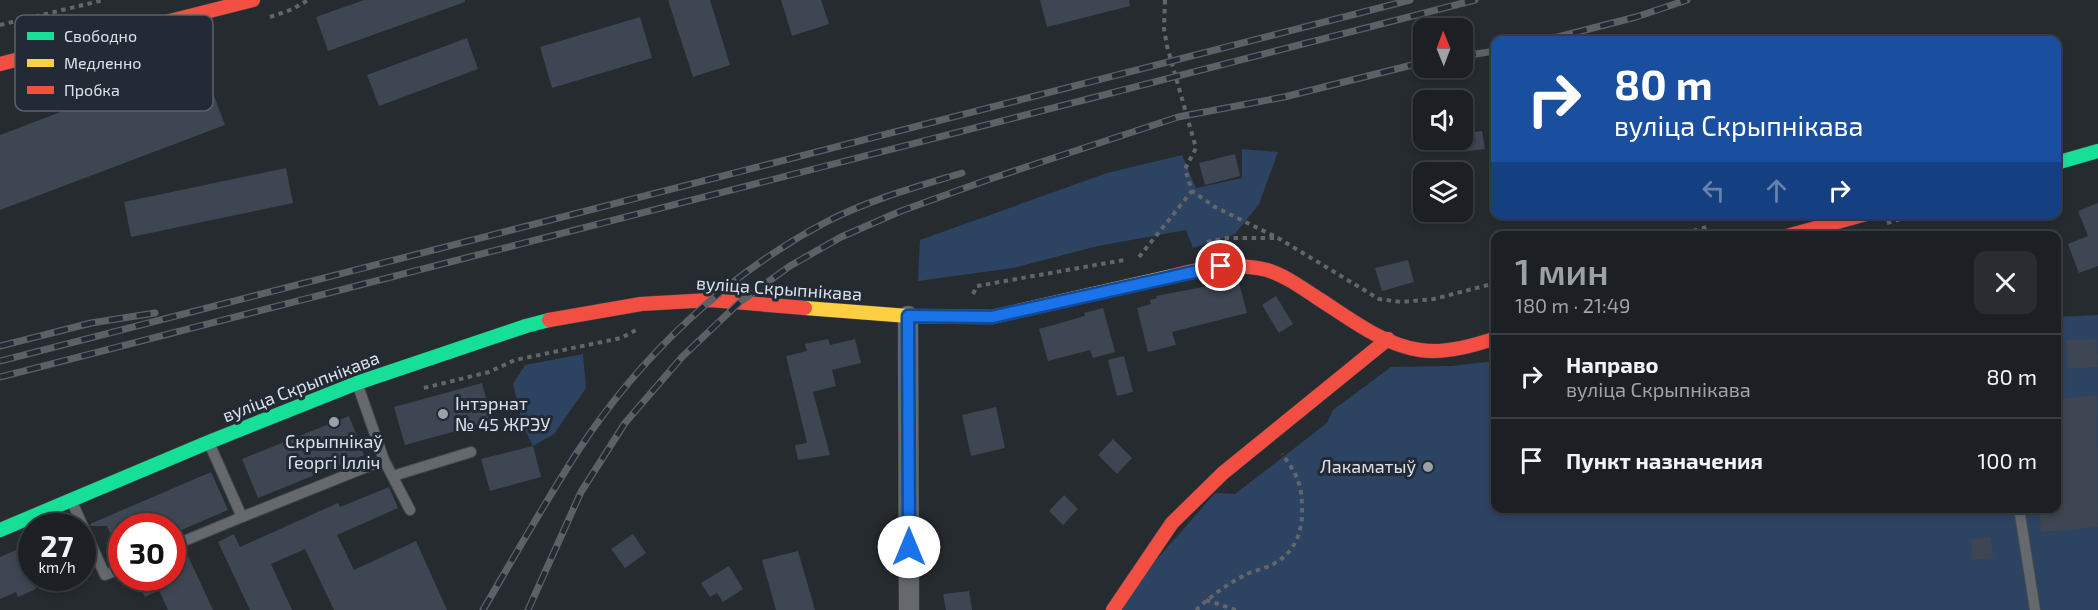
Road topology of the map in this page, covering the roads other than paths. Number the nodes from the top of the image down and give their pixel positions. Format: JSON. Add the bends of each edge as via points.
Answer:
{"nodes":[{"id":1,"x":254,"y":0,"type":"edge"},
{"id":2,"x":181,"y":9,"type":"edge"},
{"id":3,"x":161,"y":15,"type":"edge"},
{"id":4,"x":15,"y":59,"type":"edge"},
{"id":5,"x":0,"y":64,"type":"edge"},
{"id":6,"x":2098,"y":151,"type":"edge"},
{"id":7,"x":2061,"y":162,"type":"edge"},
{"id":8,"x":1848,"y":219,"type":"edge"},
{"id":9,"x":1805,"y":231,"type":"edge"},
{"id":10,"x":908,"y":316,"type":"junction"},
{"id":11,"x":1388,"y":339,"type":"junction"},
{"id":12,"x":1491,"y":339,"type":"edge"},
{"id":13,"x":357,"y":383,"type":"junction"},
{"id":14,"x":209,"y":442,"type":"junction"},
{"id":15,"x":471,"y":452,"type":"dead end"},
{"id":16,"x":384,"y":460,"type":"junction"},
{"id":17,"x":393,"y":476,"type":"junction"},
{"id":18,"x":70,"y":499,"type":"junction"},
{"id":19,"x":410,"y":510,"type":"dead end"},
{"id":20,"x":2020,"y":513,"type":"edge"},
{"id":21,"x":242,"y":517,"type":"junction"},
{"id":22,"x":0,"y":530,"type":"edge"},
{"id":23,"x":186,"y":540,"type":"edge"},
{"id":24,"x":108,"y":574,"type":"edge"},
{"id":25,"x":909,"y":610,"type":"edge"},
{"id":26,"x":1113,"y":610,"type":"edge"},
{"id":27,"x":2035,"y":610,"type":"edge"}],
"edges":[{"from":1,"to":2,"type":"street"},
{"from":2,"to":3,"type":"street"},
{"from":4,"to":5,"type":"street"},
{"from":6,"to":7,"type":"street"},
{"from":8,"to":9,"type":"street"},
{"from":10,"to":11,"type":"street","name":"вуліца Скрыпнікава","via":[[992,317],[1196,270],[1245,266],[1290,280]]},
{"from":10,"to":13,"type":"street","name":"вуліца Скрыпнікава","via":[[730,301],[641,304],[526,326]]},
{"from":10,"to":25,"type":"street"},
{"from":11,"to":12,"type":"street","name":"вуліца Скрыпнікава","via":[[1419,350]]},
{"from":11,"to":26,"type":"street","via":[[1206,489],[1172,523]]},
{"from":13,"to":14,"type":"street","name":"вуліца Скрыпнікава"},
{"from":13,"to":16,"type":"lane"},
{"from":14,"to":18,"type":"street","name":"вуліца Скрыпнікава"},
{"from":14,"to":21,"type":"lane"},
{"from":15,"to":17,"type":"lane"},
{"from":16,"to":17,"type":"lane"},
{"from":16,"to":21,"type":"lane"},
{"from":17,"to":19,"type":"lane"},
{"from":18,"to":22,"type":"street","name":"вуліца Скрыпнікава"},
{"from":18,"to":24,"type":"lane","via":[[105,575]]},
{"from":20,"to":27,"type":"lane"},
{"from":21,"to":23,"type":"lane"}]}
